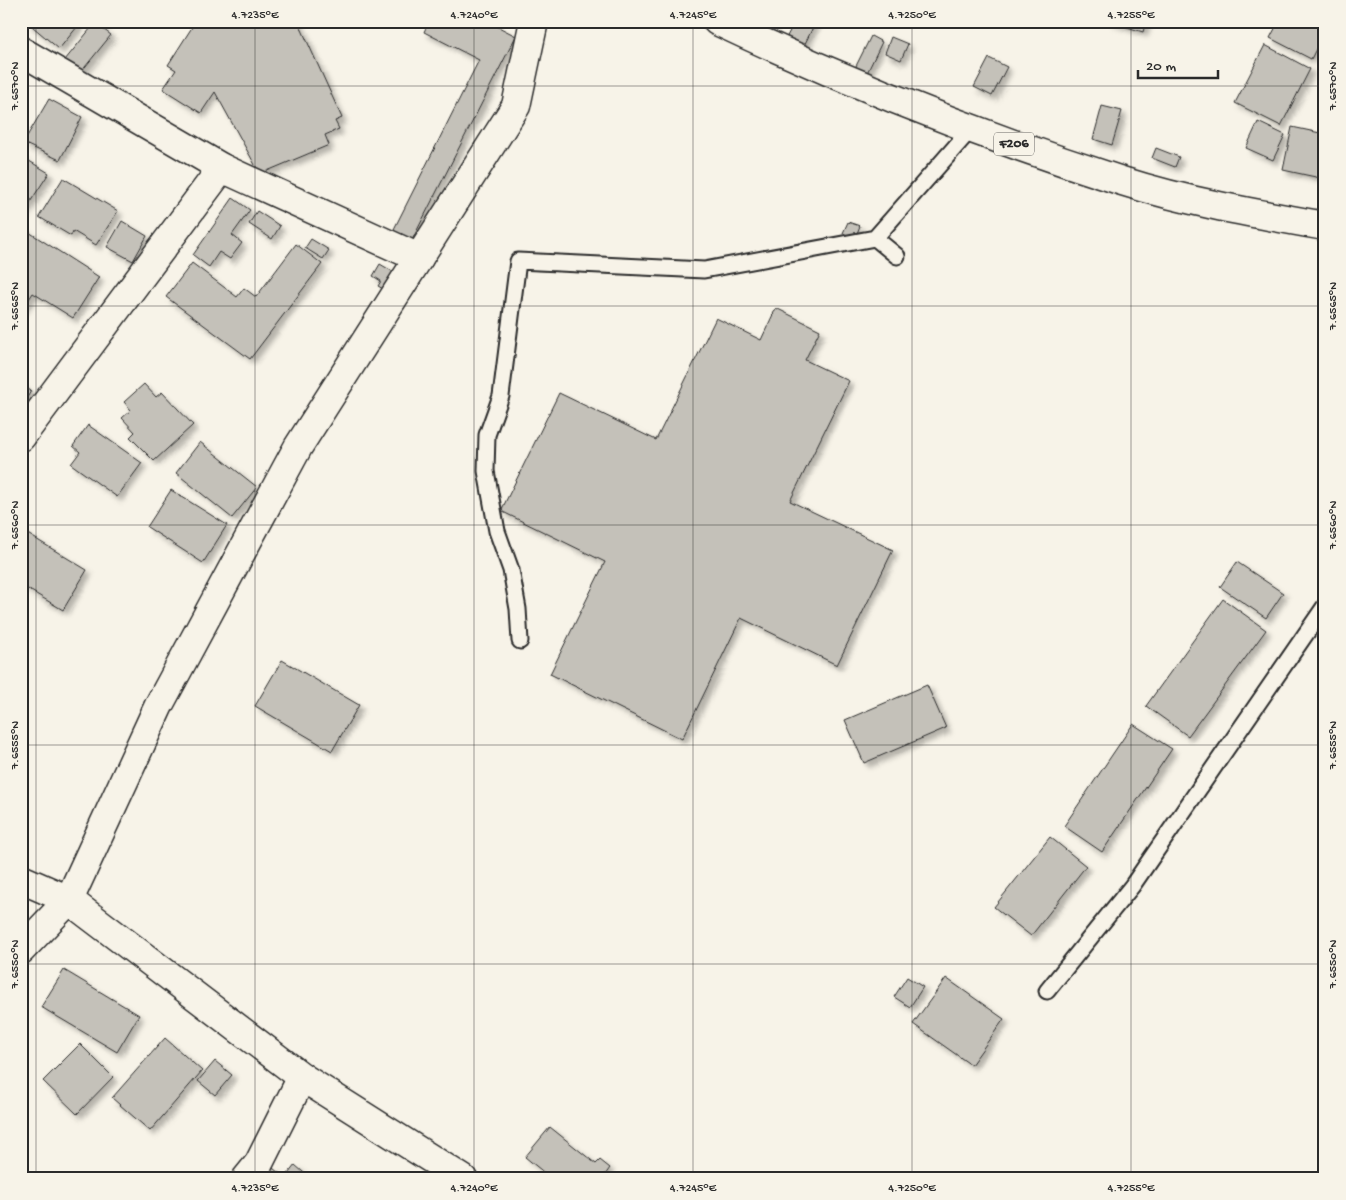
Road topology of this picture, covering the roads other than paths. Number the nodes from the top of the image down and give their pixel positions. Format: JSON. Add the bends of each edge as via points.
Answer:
{"nodes":[{"id":1,"x":534,"y":21,"type":"edge"},
{"id":2,"x":717,"y":21,"type":"edge"},
{"id":3,"x":21,"y":51,"type":"edge"},
{"id":4,"x":971,"y":129,"type":"junction"},
{"id":5,"x":222,"y":168,"type":"junction"},
{"id":6,"x":1325,"y":226,"type":"edge"},
{"id":7,"x":875,"y":238,"type":"junction"},
{"id":8,"x":897,"y":256,"type":"dead end"},
{"id":9,"x":419,"y":258,"type":"junction"},
{"id":10,"x":21,"y":437,"type":"edge"},
{"id":11,"x":1325,"y":606,"type":"edge"},
{"id":12,"x":520,"y":641,"type":"dead end"},
{"id":13,"x":21,"y":872,"type":"edge"},
{"id":14,"x":21,"y":878,"type":"edge"},
{"id":15,"x":58,"y":895,"type":"junction"},
{"id":16,"x":21,"y":950,"type":"edge"},
{"id":17,"x":1047,"y":992,"type":"dead end"},
{"id":18,"x":302,"y":1077,"type":"junction"},
{"id":19,"x":246,"y":1179,"type":"edge"},
{"id":20,"x":463,"y":1179,"type":"edge"}],
"edges":[{"from":1,"to":9,"type":"street","via":[[516,106]]},
{"from":2,"to":4,"type":"street","number":"F206","via":[[847,79]]},
{"from":3,"to":5,"type":"street"},
{"from":4,"to":6,"type":"street","number":"F206","via":[[1123,181],[1238,210]]},
{"from":4,"to":7,"type":"lane"},
{"from":5,"to":9,"type":"street"},
{"from":5,"to":10,"type":"street"},
{"from":7,"to":8,"type":"lane"},
{"from":7,"to":12,"type":"lane","via":[[704,270],[518,262],[501,396],[487,435],[486,471],[497,530],[518,609]]},
{"from":9,"to":15,"type":"street","via":[[298,447]]},
{"from":11,"to":17,"type":"lane","via":[[1132,886]]},
{"from":13,"to":15,"type":"street","via":[[39,866]]},
{"from":14,"to":15,"type":"street"},
{"from":15,"to":16,"type":"street"},
{"from":15,"to":18,"type":"street"},
{"from":18,"to":19,"type":"street","via":[[259,1163]]},
{"from":18,"to":20,"type":"street"}]}
